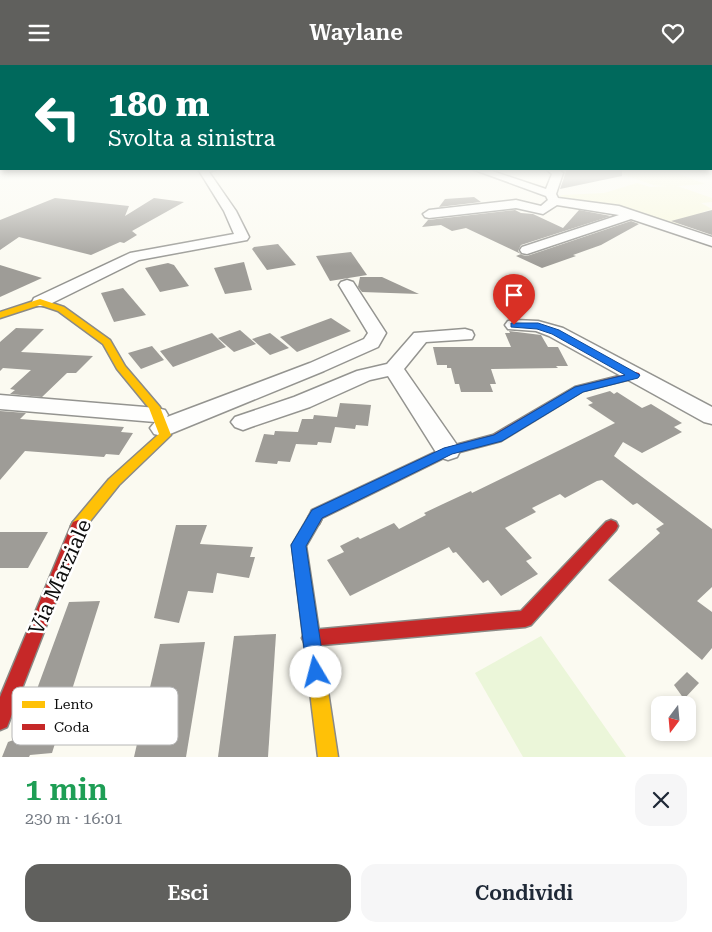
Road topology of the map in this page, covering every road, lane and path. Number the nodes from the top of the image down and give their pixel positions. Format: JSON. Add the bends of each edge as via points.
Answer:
{"nodes":[{"id":1,"x":223,"y":201,"type":"edge"},
{"id":2,"x":549,"y":201,"type":"edge"},
{"id":3,"x":573,"y":201,"type":"edge"},
{"id":4,"x":429,"y":214,"type":"dead end"},
{"id":5,"x":633,"y":214,"type":"junction"},
{"id":6,"x":712,"y":242,"type":"edge"},
{"id":7,"x":527,"y":250,"type":"dead end"},
{"id":8,"x":347,"y":285,"type":"dead end"},
{"id":9,"x":40,"y":302,"type":"junction"},
{"id":10,"x":0,"y":315,"type":"edge"},
{"id":11,"x":514,"y":325,"type":"dead end"},
{"id":12,"x":465,"y":335,"type":"dead end"},
{"id":13,"x":394,"y":369,"type":"junction"},
{"id":14,"x":635,"y":375,"type":"junction"},
{"id":15,"x":0,"y":402,"type":"edge"},
{"id":16,"x":712,"y":417,"type":"edge"},
{"id":17,"x":160,"y":422,"type":"junction"},
{"id":18,"x":243,"y":422,"type":"dead end"},
{"id":19,"x":448,"y":451,"type":"junction"},
{"id":20,"x":611,"y":526,"type":"dead end"},
{"id":21,"x":311,"y":638,"type":"junction"},
{"id":22,"x":13,"y":687,"type":"edge"},
{"id":23,"x":12,"y":690,"type":"edge"},
{"id":24,"x":0,"y":720,"type":"edge"},
{"id":25,"x":328,"y":757,"type":"edge"}],
"edges":[{"from":1,"to":9,"type":"street","via":[[242,237],[135,256]]},
{"from":2,"to":4,"type":"street","via":[[543,210],[516,204]]},
{"from":3,"to":5,"type":"street"},
{"from":5,"to":6,"type":"street"},
{"from":5,"to":7,"type":"street"},
{"from":8,"to":17,"type":"street","via":[[377,333],[371,343],[318,367]]},
{"from":9,"to":10,"type":"street"},
{"from":9,"to":17,"type":"street","via":[[61,309],[107,342],[121,367],[154,407]]},
{"from":11,"to":14,"type":"street","via":[[538,326],[556,332]]},
{"from":12,"to":13,"type":"street","via":[[421,337]]},
{"from":13,"to":18,"type":"street","via":[[364,375],[302,402]]},
{"from":13,"to":19,"type":"street"},
{"from":14,"to":16,"type":"street"},
{"from":14,"to":19,"type":"street","via":[[579,389],[498,438]]},
{"from":15,"to":17,"type":"street"},
{"from":17,"to":22,"type":"street","name":"Via Marziale","via":[[164,435],[114,482],[79,523]]},
{"from":19,"to":21,"type":"street","via":[[317,514],[298,545]]},
{"from":20,"to":21,"type":"street","via":[[525,619]]},
{"from":21,"to":25,"type":"street"},
{"from":23,"to":24,"type":"street","name":"Via Marziale"}]}
